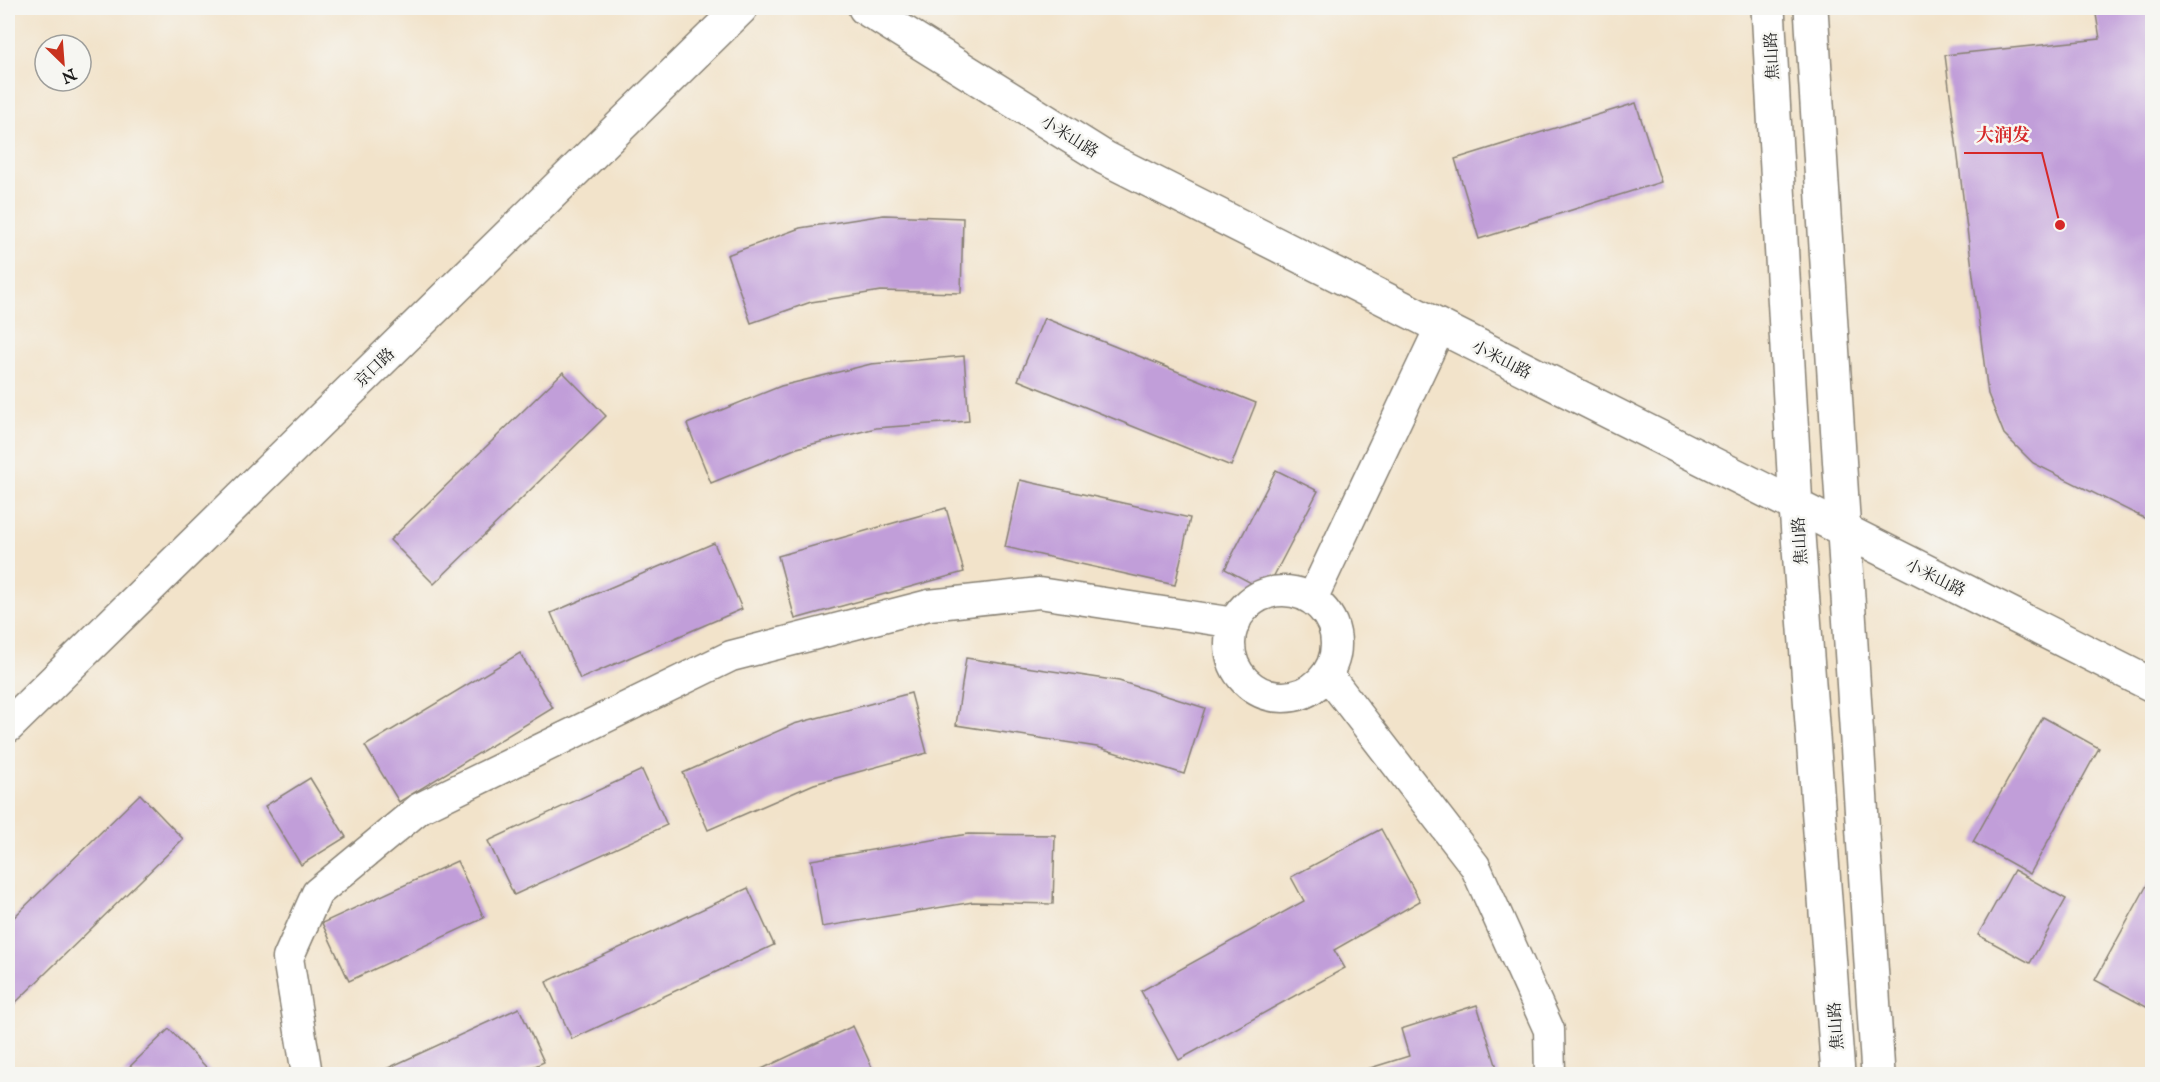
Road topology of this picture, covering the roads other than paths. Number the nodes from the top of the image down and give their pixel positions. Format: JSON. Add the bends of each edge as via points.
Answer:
{"nodes":[{"id":1,"x":741,"y":8,"type":"edge"},
{"id":2,"x":865,"y":8,"type":"edge"},
{"id":3,"x":1768,"y":8,"type":"edge"},
{"id":4,"x":1809,"y":8,"type":"edge"},
{"id":5,"x":1440,"y":328,"type":"junction"},
{"id":6,"x":1796,"y":508,"type":"junction"},
{"id":7,"x":1844,"y":532,"type":"junction"},
{"id":8,"x":1312,"y":599,"type":"junction"},
{"id":9,"x":1235,"y":623,"type":"junction"},
{"id":10,"x":1327,"y":674,"type":"junction"},
{"id":11,"x":2152,"y":685,"type":"edge"},
{"id":12,"x":8,"y":726,"type":"edge"},
{"id":13,"x":307,"y":1074,"type":"edge"},
{"id":14,"x":1550,"y":1074,"type":"edge"},
{"id":15,"x":1838,"y":1074,"type":"edge"},
{"id":16,"x":1878,"y":1074,"type":"edge"}],
"edges":[{"from":1,"to":12,"type":"street","name":"京口路"},
{"from":2,"to":5,"type":"street","name":"小米山路","via":[[1105,158]]},
{"from":3,"to":6,"type":"street","name":"焦山路"},
{"from":4,"to":7,"type":"street"},
{"from":5,"to":6,"type":"street","name":"小米山路"},
{"from":5,"to":8,"type":"street"},
{"from":6,"to":7,"type":"street","name":"小米山路"},
{"from":6,"to":15,"type":"street","name":"焦山路"},
{"from":7,"to":11,"type":"street","name":"小米山路"},
{"from":7,"to":16,"type":"street"},
{"from":8,"to":9,"type":"street","via":[[1296,592],[1277,591],[1245,608]]},
{"from":8,"to":10,"type":"street","via":[[1325,611],[1337,642],[1335,659]]},
{"from":9,"to":10,"type":"street","via":[[1230,640],[1232,657],[1238,673],[1250,686],[1282,698],[1300,695]]},
{"from":9,"to":13,"type":"street","via":[[1040,593],[929,605],[731,656],[420,808],[316,893],[288,958]]},
{"from":10,"to":14,"type":"street","via":[[1475,866],[1549,1030]]}]}
